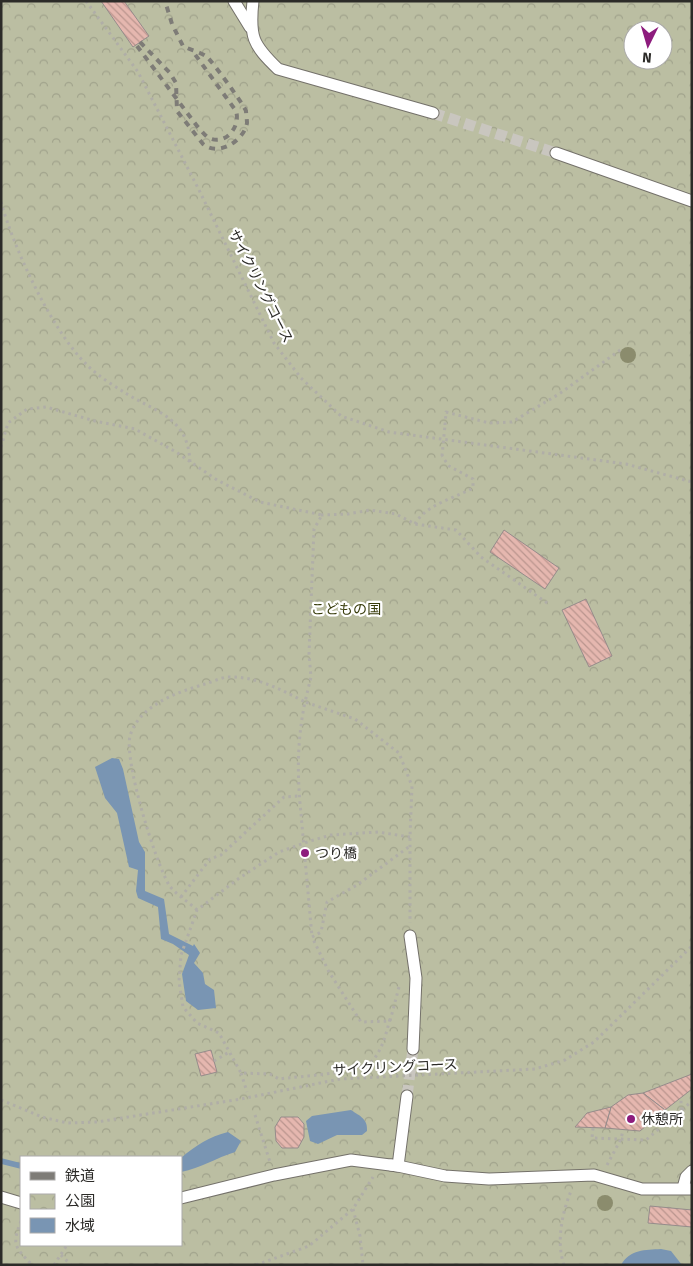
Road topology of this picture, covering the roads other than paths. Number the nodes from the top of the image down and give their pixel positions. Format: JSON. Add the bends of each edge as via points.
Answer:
{"nodes":[{"id":1,"x":234,"y":1,"type":"edge"},
{"id":2,"x":253,"y":1,"type":"edge"},
{"id":3,"x":250,"y":27,"type":"junction"},
{"id":4,"x":433,"y":113,"type":"tunnel mouth"},
{"id":5,"x":556,"y":153,"type":"tunnel mouth"},
{"id":6,"x":692,"y":201,"type":"edge"},
{"id":7,"x":410,"y":936,"type":"road end"},
{"id":8,"x":413,"y":1049,"type":"tunnel mouth"},
{"id":9,"x":407,"y":1096,"type":"tunnel mouth"},
{"id":10,"x":398,"y":1166,"type":"junction"},
{"id":11,"x":692,"y":1171,"type":"edge"},
{"id":12,"x":687,"y":1189,"type":"edge"},
{"id":13,"x":1,"y":1197,"type":"edge"},
{"id":14,"x":182,"y":1198,"type":"edge"},
{"id":15,"x":20,"y":1203,"type":"edge"}],
"edges":[{"from":1,"to":3,"type":"street"},
{"from":2,"to":3,"type":"street"},
{"from":3,"to":4,"type":"street","via":[[259,51],[278,70]]},
{"from":5,"to":6,"type":"street"},
{"from":7,"to":8,"type":"street","via":[[416,978]]},
{"from":9,"to":10,"type":"street"},
{"from":10,"to":12,"type":"street","via":[[445,1176],[488,1179],[600,1176],[642,1189]]},
{"from":10,"to":14,"type":"street","via":[[351,1160]]},
{"from":11,"to":12,"type":"street","via":[[686,1177]]},
{"from":13,"to":15,"type":"street"}]}
